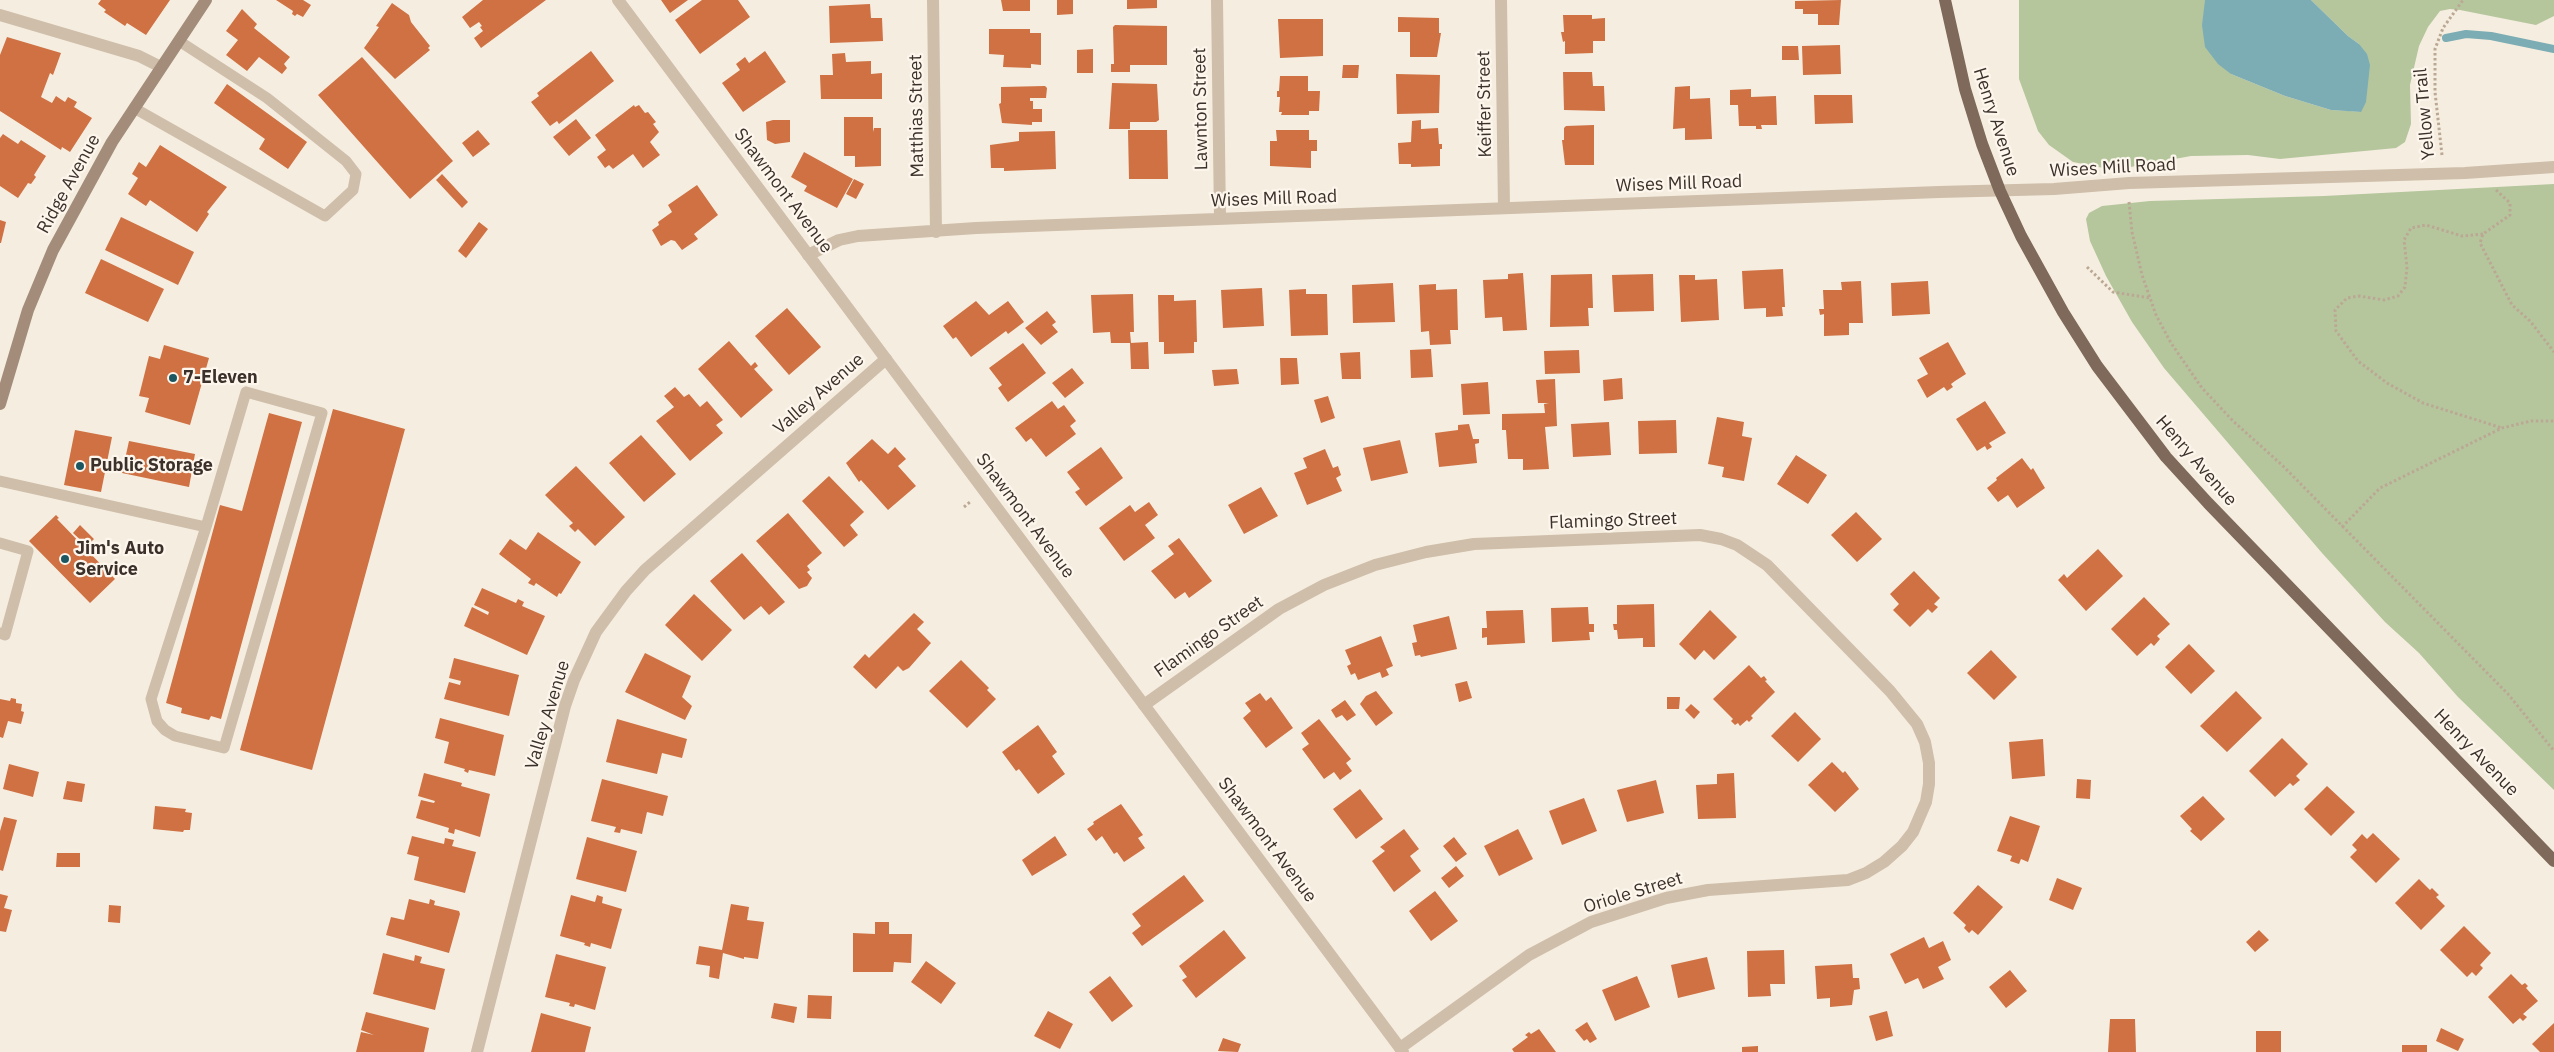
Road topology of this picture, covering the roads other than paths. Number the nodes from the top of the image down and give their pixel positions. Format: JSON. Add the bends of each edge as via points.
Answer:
{"nodes":[{"id":1,"x":206,"y":0,"type":"edge"},
{"id":2,"x":618,"y":0,"type":"edge"},
{"id":3,"x":933,"y":0,"type":"edge"},
{"id":4,"x":1217,"y":0,"type":"edge"},
{"id":5,"x":1501,"y":0,"type":"edge"},
{"id":6,"x":1945,"y":0,"type":"edge"},
{"id":7,"x":0,"y":15,"type":"edge"},
{"id":8,"x":179,"y":41,"type":"junction"},
{"id":9,"x":161,"y":67,"type":"junction"},
{"id":10,"x":134,"y":108,"type":"junction"},
{"id":11,"x":2554,"y":167,"type":"edge"},
{"id":12,"x":2000,"y":191,"type":"junction"},
{"id":13,"x":1504,"y":208,"type":"junction"},
{"id":14,"x":1220,"y":218,"type":"junction"},
{"id":15,"x":936,"y":232,"type":"junction"},
{"id":16,"x":808,"y":255,"type":"junction"},
{"id":17,"x":886,"y":359,"type":"junction"},
{"id":18,"x":0,"y":404,"type":"edge"},
{"id":19,"x":0,"y":481,"type":"edge"},
{"id":20,"x":206,"y":527,"type":"junction"},
{"id":21,"x":0,"y":542,"type":"edge"},
{"id":22,"x":0,"y":633,"type":"edge"},
{"id":23,"x":1144,"y":705,"type":"junction"},
{"id":24,"x":1902,"y":846,"type":"joint"},
{"id":25,"x":2554,"y":861,"type":"edge"},
{"id":26,"x":1402,"y":1050,"type":"edge"},
{"id":27,"x":477,"y":1052,"type":"edge"}],
"edges":[{"from":1,"to":8,"type":"main road","name":"Ridge Avenue"},
{"from":2,"to":16,"type":"street","name":"Shawmont Avenue"},
{"from":3,"to":15,"type":"street","name":"Matthias Street"},
{"from":4,"to":14,"type":"street","name":"Lawnton Street"},
{"from":5,"to":13,"type":"street","name":"Keiffer Street"},
{"from":6,"to":12,"type":"main road","name":"Henry Avenue","via":[[1965,89]]},
{"from":7,"to":9,"type":"street","via":[[139,56]]},
{"from":8,"to":9,"type":"main road","name":"Ridge Avenue"},
{"from":8,"to":10,"type":"lane","via":[[267,98],[333,150],[356,174],[353,190],[325,216]]},
{"from":9,"to":10,"type":"main road","name":"Ridge Avenue"},
{"from":10,"to":18,"type":"main road","name":"Ridge Avenue","via":[[88,183],[53,250],[28,310]]},
{"from":11,"to":12,"type":"street","name":"Wises Mill Road"},
{"from":12,"to":13,"type":"street","name":"Wises Mill Road"},
{"from":12,"to":25,"type":"main road","name":"Henry Avenue","via":[[2066,317],[2097,366],[2166,456]]},
{"from":13,"to":14,"type":"street","name":"Wises Mill Road"},
{"from":14,"to":15,"type":"street","name":"Wises Mill Road"},
{"from":15,"to":16,"type":"street","name":"Wises Mill Road","via":[[858,236],[839,240]]},
{"from":16,"to":17,"type":"street","name":"Shawmont Avenue"},
{"from":17,"to":23,"type":"street","name":"Shawmont Avenue"},
{"from":17,"to":27,"type":"street","name":"Valley Avenue","via":[[645,570],[596,632],[565,706]]},
{"from":19,"to":20,"type":"lane"},
{"from":20,"to":20,"type":"lane","via":[[151,698],[157,721],[165,730],[175,736],[224,748],[322,413],[246,392]]},
{"from":21,"to":22,"type":"lane","via":[[28,551],[5,635]]},
{"from":23,"to":24,"type":"street","name":"Flamingo Street","via":[[1279,610],[1324,585],[1375,565],[1474,544],[1681,536],[1721,539],[1752,552],[1767,565],[1890,691],[1917,724],[1925,742],[1929,784],[1920,818]]},
{"from":23,"to":26,"type":"street","name":"Shawmont Avenue"},
{"from":24,"to":26,"type":"street","name":"Oriole Street","via":[[1884,862],[1848,880],[1708,890],[1666,898],[1591,922],[1529,955]]}]}
